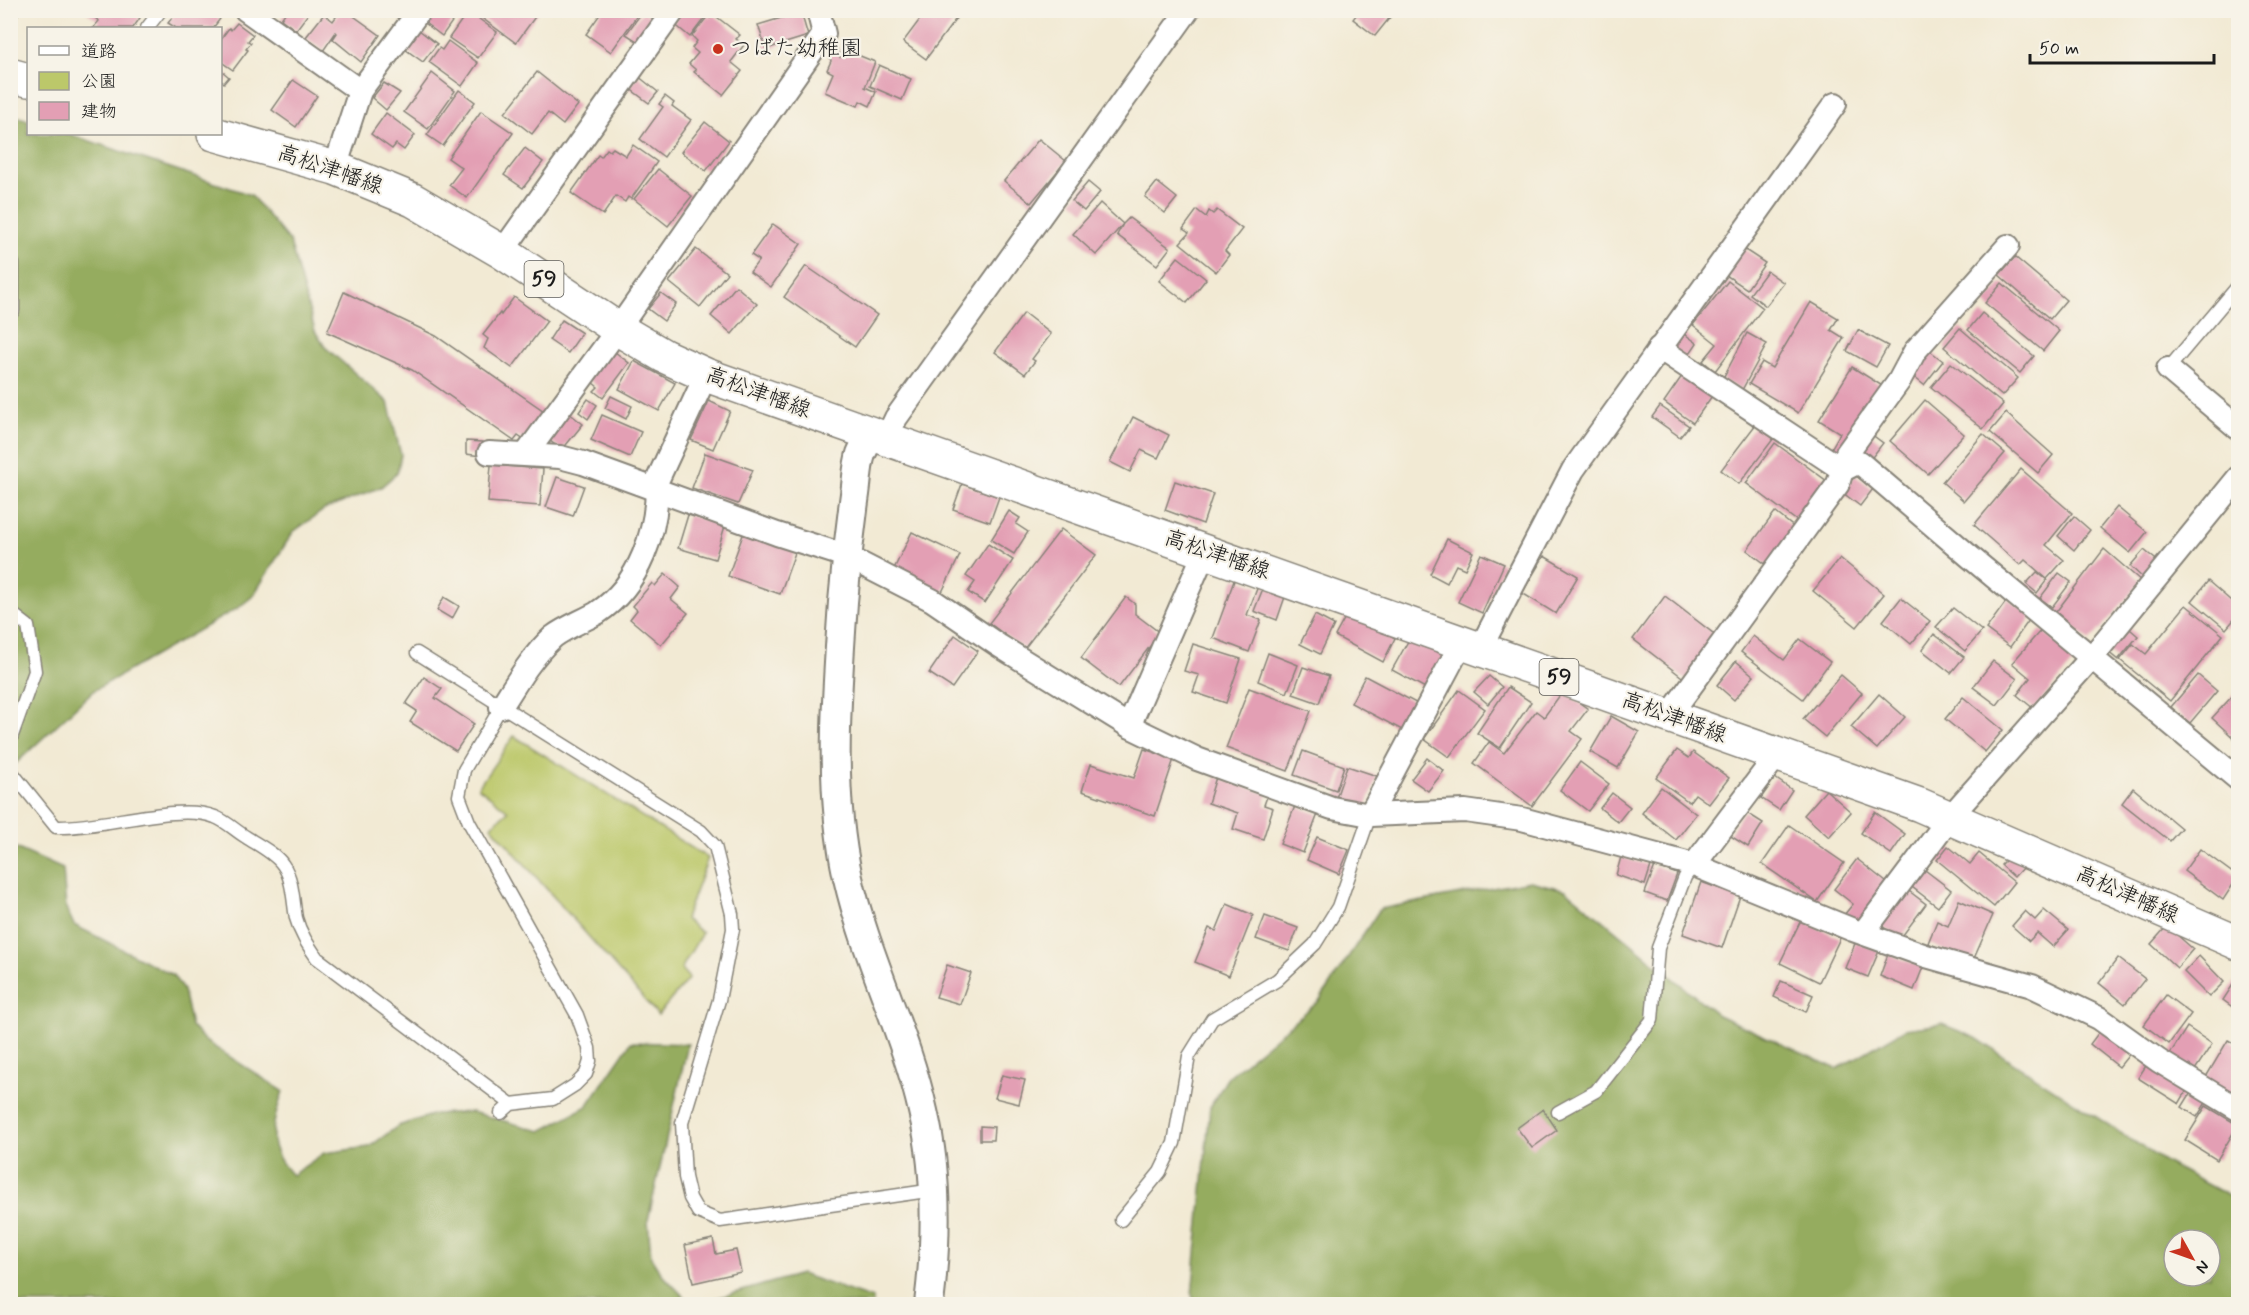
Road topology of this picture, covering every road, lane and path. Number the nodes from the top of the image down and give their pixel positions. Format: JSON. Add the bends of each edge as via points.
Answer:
{"nodes":[{"id":1,"x":160,"y":10,"type":"edge"},
{"id":2,"x":246,"y":10,"type":"edge"},
{"id":3,"x":420,"y":10,"type":"edge"},
{"id":4,"x":674,"y":10,"type":"edge"},
{"id":5,"x":818,"y":10,"type":"edge"},
{"id":6,"x":1188,"y":10,"type":"edge"},
{"id":7,"x":148,"y":27,"type":"edge"},
{"id":8,"x":10,"y":75,"type":"edge"},
{"id":9,"x":27,"y":80,"type":"edge"},
{"id":10,"x":360,"y":91,"type":"junction"},
{"id":11,"x":1835,"y":104,"type":"dead end"},
{"id":12,"x":218,"y":135,"type":"edge"},
{"id":13,"x":335,"y":168,"type":"junction"},
{"id":14,"x":2008,"y":246,"type":"dead end"},
{"id":15,"x":502,"y":252,"type":"junction"},
{"id":16,"x":10,"y":258,"type":"edge"},
{"id":17,"x":2238,"y":286,"type":"edge"},
{"id":18,"x":10,"y":314,"type":"edge"},
{"id":19,"x":618,"y":329,"type":"junction"},
{"id":20,"x":1659,"y":348,"type":"junction"},
{"id":21,"x":2168,"y":369,"type":"joint"},
{"id":22,"x":706,"y":375,"type":"junction"},
{"id":23,"x":2238,"y":428,"type":"edge"},
{"id":24,"x":878,"y":436,"type":"junction"},
{"id":25,"x":489,"y":453,"type":"dead end"},
{"id":26,"x":526,"y":454,"type":"junction"},
{"id":27,"x":1843,"y":470,"type":"junction"},
{"id":28,"x":2238,"y":478,"type":"edge"},
{"id":29,"x":657,"y":489,"type":"junction"},
{"id":30,"x":1205,"y":551,"type":"junction"},
{"id":31,"x":846,"y":556,"type":"junction"},
{"id":32,"x":10,"y":612,"type":"edge"},
{"id":33,"x":1471,"y":645,"type":"junction"},
{"id":34,"x":417,"y":653,"type":"dead end"},
{"id":35,"x":2092,"y":657,"type":"junction"},
{"id":36,"x":501,"y":707,"type":"junction"},
{"id":37,"x":1669,"y":716,"type":"junction"},
{"id":38,"x":1129,"y":726,"type":"junction"},
{"id":39,"x":10,"y":741,"type":"edge"},
{"id":40,"x":1777,"y":755,"type":"junction"},
{"id":41,"x":10,"y":770,"type":"edge"},
{"id":42,"x":2238,"y":779,"type":"edge"},
{"id":43,"x":1370,"y":815,"type":"junction"},
{"id":44,"x":1950,"y":817,"type":"junction"},
{"id":45,"x":1694,"y":865,"type":"junction"},
{"id":46,"x":1863,"y":933,"type":"junction"},
{"id":47,"x":2238,"y":944,"type":"edge"},
{"id":48,"x":512,"y":1104,"type":"junction"},
{"id":49,"x":2238,"y":1109,"type":"edge"},
{"id":50,"x":1558,"y":1112,"type":"dead end"},
{"id":51,"x":501,"y":1113,"type":"dead end"},
{"id":52,"x":934,"y":1190,"type":"junction"},
{"id":53,"x":1120,"y":1220,"type":"dead end"},
{"id":54,"x":929,"y":1305,"type":"edge"}],
"edges":[{"from":1,"to":7,"type":"lane"},
{"from":2,"to":10,"type":"street"},
{"from":3,"to":10,"type":"street"},
{"from":4,"to":15,"type":"street"},
{"from":5,"to":19,"type":"street","via":[[824,34]]},
{"from":6,"to":24,"type":"street","via":[[896,417]]},
{"from":8,"to":9,"type":"main road"},
{"from":10,"to":13,"type":"street"},
{"from":11,"to":20,"type":"street"},
{"from":12,"to":13,"type":"main road","name":"高松津幡線","number":"59"},
{"from":13,"to":15,"type":"main road","name":"高松津幡線","number":"59","via":[[413,200]]},
{"from":14,"to":27,"type":"street","via":[[1915,351],[1899,381],[1848,453]]},
{"from":15,"to":19,"type":"main road","name":"高松津幡線","number":"59"},
{"from":16,"to":18,"type":"lane"},
{"from":17,"to":21,"type":"lane"},
{"from":19,"to":22,"type":"main road","name":"高松津幡線","number":"59"},
{"from":19,"to":26,"type":"street"},
{"from":20,"to":27,"type":"street"},
{"from":20,"to":33,"type":"street","via":[[1573,470]]},
{"from":21,"to":23,"type":"street"},
{"from":22,"to":24,"type":"main road","name":"高松津幡線","number":"59"},
{"from":22,"to":29,"type":"street","via":[[657,481]]},
{"from":24,"to":30,"type":"main road","name":"高松津幡線","number":"59"},
{"from":24,"to":31,"type":"street","via":[[861,455]]},
{"from":25,"to":26,"type":"street"},
{"from":26,"to":29,"type":"street","via":[[583,463]]},
{"from":27,"to":35,"type":"street","via":[[1859,462]]},
{"from":27,"to":37,"type":"street","via":[[1838,484]]},
{"from":28,"to":35,"type":"street"},
{"from":29,"to":31,"type":"street"},
{"from":29,"to":36,"type":"street","via":[[647,545],[635,574],[614,600],[554,637]]},
{"from":30,"to":33,"type":"main road","name":"高松津幡線","number":"59"},
{"from":30,"to":38,"type":"street"},
{"from":31,"to":38,"type":"street","via":[[932,600]]},
{"from":31,"to":52,"type":"street","via":[[835,722],[840,837],[865,939],[923,1110]]},
{"from":32,"to":39,"type":"lane","via":[[28,626],[35,671]]},
{"from":33,"to":37,"type":"main road","name":"高松津幡線","number":"59"},
{"from":33,"to":43,"type":"street"},
{"from":34,"to":36,"type":"lane"},
{"from":35,"to":42,"type":"street"},
{"from":35,"to":44,"type":"street"},
{"from":36,"to":48,"type":"lane","via":[[464,770],[459,796],[469,822],[577,1015],[590,1061],[586,1074],[553,1099]]},
{"from":36,"to":52,"type":"lane","via":[[701,831],[715,846],[733,929],[719,1000],[682,1123],[686,1177],[690,1198],[698,1212],[720,1221]]},
{"from":37,"to":40,"type":"main road","name":"高松津幡線","number":"59"},
{"from":38,"to":43,"type":"street","via":[[1197,759],[1291,795]]},
{"from":40,"to":44,"type":"main road","name":"高松津幡線","number":"59"},
{"from":40,"to":45,"type":"street"},
{"from":41,"to":48,"type":"lane","via":[[56,827],[201,813],[216,817],[271,853],[286,871],[304,941],[317,958]]},
{"from":43,"to":45,"type":"street","via":[[1465,811],[1522,819]]},
{"from":43,"to":53,"type":"lane","via":[[1338,907],[1315,944],[1277,980],[1212,1019],[1200,1037],[1189,1056],[1174,1143],[1160,1172]]},
{"from":44,"to":46,"type":"street"},
{"from":44,"to":47,"type":"main road","name":"高松津幡線","number":"59"},
{"from":45,"to":46,"type":"street"},
{"from":45,"to":50,"type":"lane","via":[[1685,878],[1658,948],[1652,1020],[1596,1091]]},
{"from":46,"to":49,"type":"street","via":[[1974,971],[2032,986],[2099,1018],[2159,1061]]},
{"from":48,"to":51,"type":"lane"},
{"from":52,"to":54,"type":"street"}]}
